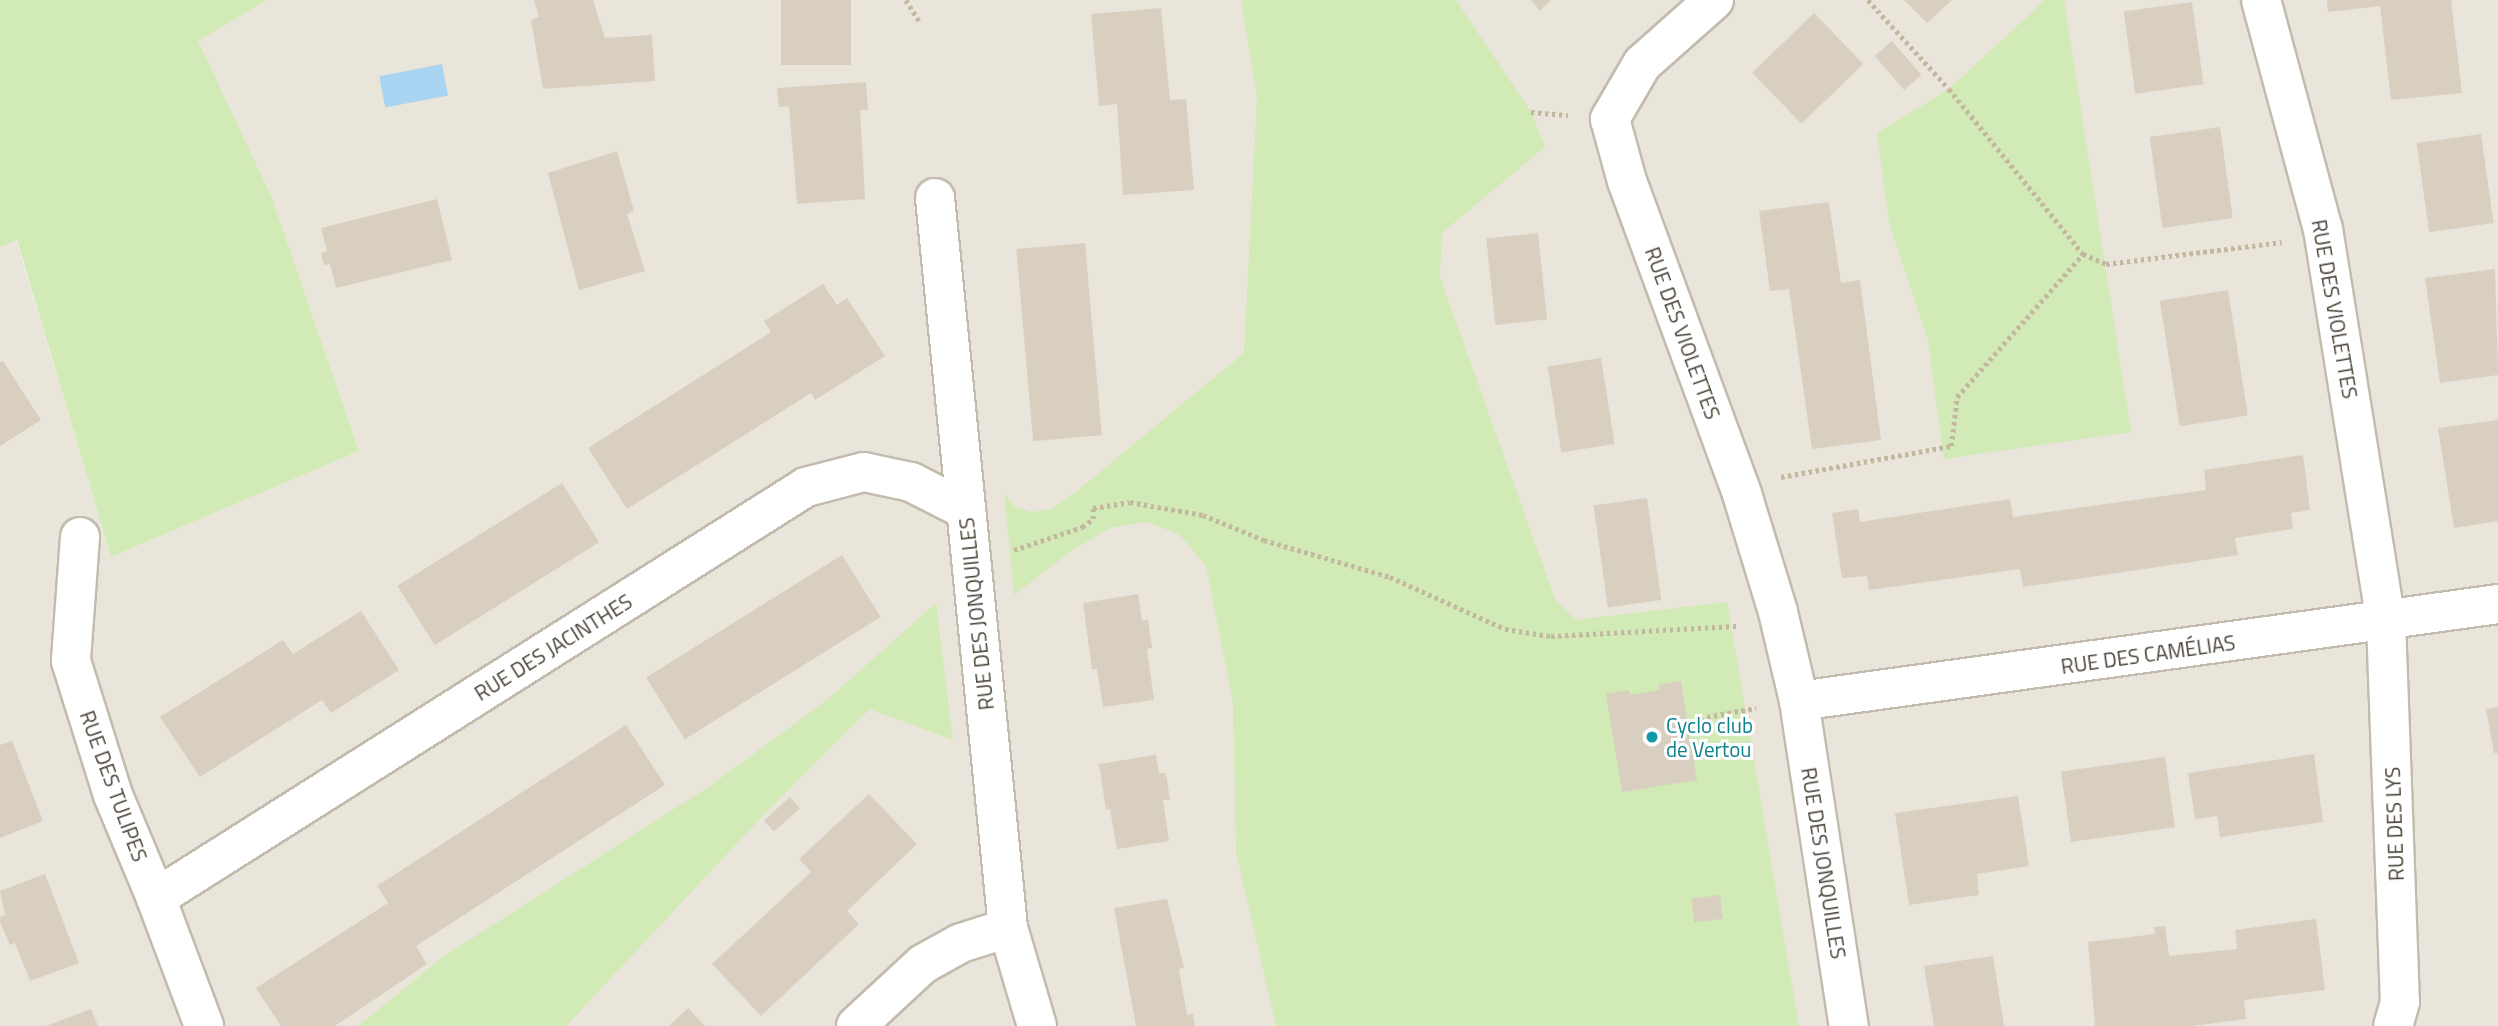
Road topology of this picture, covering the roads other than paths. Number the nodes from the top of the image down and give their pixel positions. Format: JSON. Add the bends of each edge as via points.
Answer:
{"nodes":[{"id":1,"x":1714,"y":0,"type":"edge"},
{"id":2,"x":2261,"y":0,"type":"edge"},
{"id":3,"x":935,"y":198,"type":"dead end"},
{"id":4,"x":966,"y":510,"type":"junction"},
{"id":5,"x":80,"y":537,"type":"dead end"},
{"id":6,"x":2498,"y":604,"type":"edge"},
{"id":7,"x":2386,"y":622,"type":"junction"},
{"id":8,"x":1799,"y":701,"type":"junction"},
{"id":9,"x":156,"y":898,"type":"junction"},
{"id":10,"x":1008,"y":928,"type":"junction"},
{"id":11,"x":204,"y":1026,"type":"edge"},
{"id":12,"x":856,"y":1026,"type":"edge"},
{"id":13,"x":1037,"y":1026,"type":"edge"},
{"id":14,"x":1849,"y":1026,"type":"edge"},
{"id":15,"x":2393,"y":1026,"type":"edge"}],
"edges":[{"from":1,"to":8,"type":"street","name":"RUE DES VIOLETTES","via":[[1642,64],[1610,120],[1627,181],[1742,494]]},
{"from":2,"to":7,"type":"street","name":"RUE DES VIOLETTES","via":[[2323,229]]},
{"from":3,"to":4,"type":"street","name":"RUE DES JONQUILLES"},
{"from":4,"to":9,"type":"street","name":"RUE DES JACINTHES","via":[[911,482],[864,472],[806,487]]},
{"from":4,"to":10,"type":"street","name":"RUE DES JONQUILLES"},
{"from":5,"to":9,"type":"street","name":"RUE DES TULIPES","via":[[71,661],[113,794]]},
{"from":6,"to":7,"type":"street","name":"RUE DES CAMÉLIAS"},
{"from":7,"to":8,"type":"street","name":"RUE DES CAMÉLIAS"},
{"from":7,"to":15,"type":"street","name":"RUE DES LYS","via":[[2400,1002]]},
{"from":8,"to":14,"type":"street","name":"RUE DES JONQUILLES"},
{"from":9,"to":11,"type":"street","name":"RUE DES TULIPES"},
{"from":10,"to":12,"type":"street","via":[[961,943],[923,964]]},
{"from":10,"to":13,"type":"street","name":"RUE DES JONQUILLES"}]}
